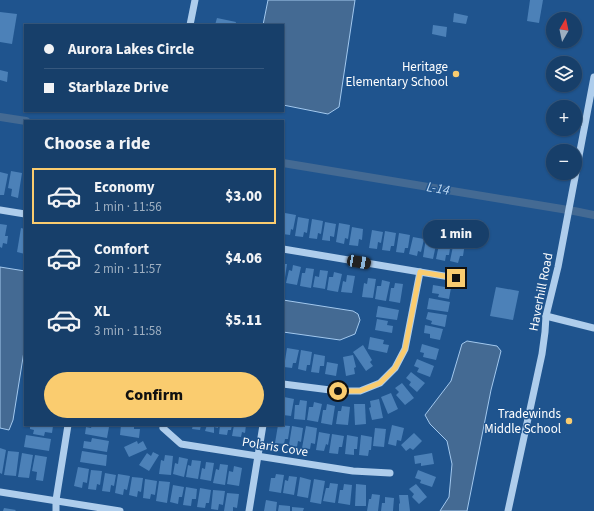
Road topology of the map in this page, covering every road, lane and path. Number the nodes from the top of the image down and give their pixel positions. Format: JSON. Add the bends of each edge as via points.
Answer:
{"nodes":[{"id":1,"x":195,"y":0,"type":"edge"},
{"id":2,"x":190,"y":24,"type":"edge"},
{"id":3,"x":594,"y":77,"type":"edge"},
{"id":4,"x":0,"y":210,"type":"edge"},
{"id":5,"x":24,"y":214,"type":"edge"},
{"id":6,"x":284,"y":249,"type":"edge"},
{"id":7,"x":420,"y":272,"type":"junction"},
{"id":8,"x":456,"y":278,"type":"dead end"},
{"id":9,"x":546,"y":316,"type":"junction"},
{"id":10,"x":594,"y":328,"type":"edge"},
{"id":11,"x":284,"y":384,"type":"edge"},
{"id":12,"x":68,"y":426,"type":"edge"},
{"id":13,"x":263,"y":426,"type":"edge"},
{"id":14,"x":163,"y":428,"type":"dead end"},
{"id":15,"x":258,"y":456,"type":"junction"},
{"id":16,"x":390,"y":472,"type":"dead end"},
{"id":17,"x":0,"y":492,"type":"edge"},
{"id":18,"x":56,"y":500,"type":"junction"},
{"id":19,"x":51,"y":511,"type":"edge"},
{"id":20,"x":56,"y":511,"type":"edge"},
{"id":21,"x":120,"y":511,"type":"edge"},
{"id":22,"x":249,"y":511,"type":"edge"},
{"id":23,"x":508,"y":511,"type":"edge"}],
"edges":[{"from":1,"to":2,"type":"street"},
{"from":3,"to":9,"type":"street","name":"Haverhill Road","via":[[558,267]]},
{"from":4,"to":5,"type":"street"},
{"from":6,"to":7,"type":"street"},
{"from":7,"to":8,"type":"street"},
{"from":7,"to":11,"type":"street","via":[[405,349],[395,368],[380,383],[360,391]]},
{"from":9,"to":10,"type":"street"},
{"from":9,"to":23,"type":"street","name":"Haverhill Road","via":[[542,354]]},
{"from":12,"to":18,"type":"street"},
{"from":13,"to":15,"type":"street"},
{"from":14,"to":15,"type":"street","name":"Polaris Cove","via":[[181,444]]},
{"from":15,"to":16,"type":"street","name":"Polaris Cove","via":[[353,471]]},
{"from":15,"to":22,"type":"street"},
{"from":17,"to":18,"type":"street"},
{"from":18,"to":19,"type":"street"},
{"from":18,"to":20,"type":"street"},
{"from":18,"to":21,"type":"street"}]}
